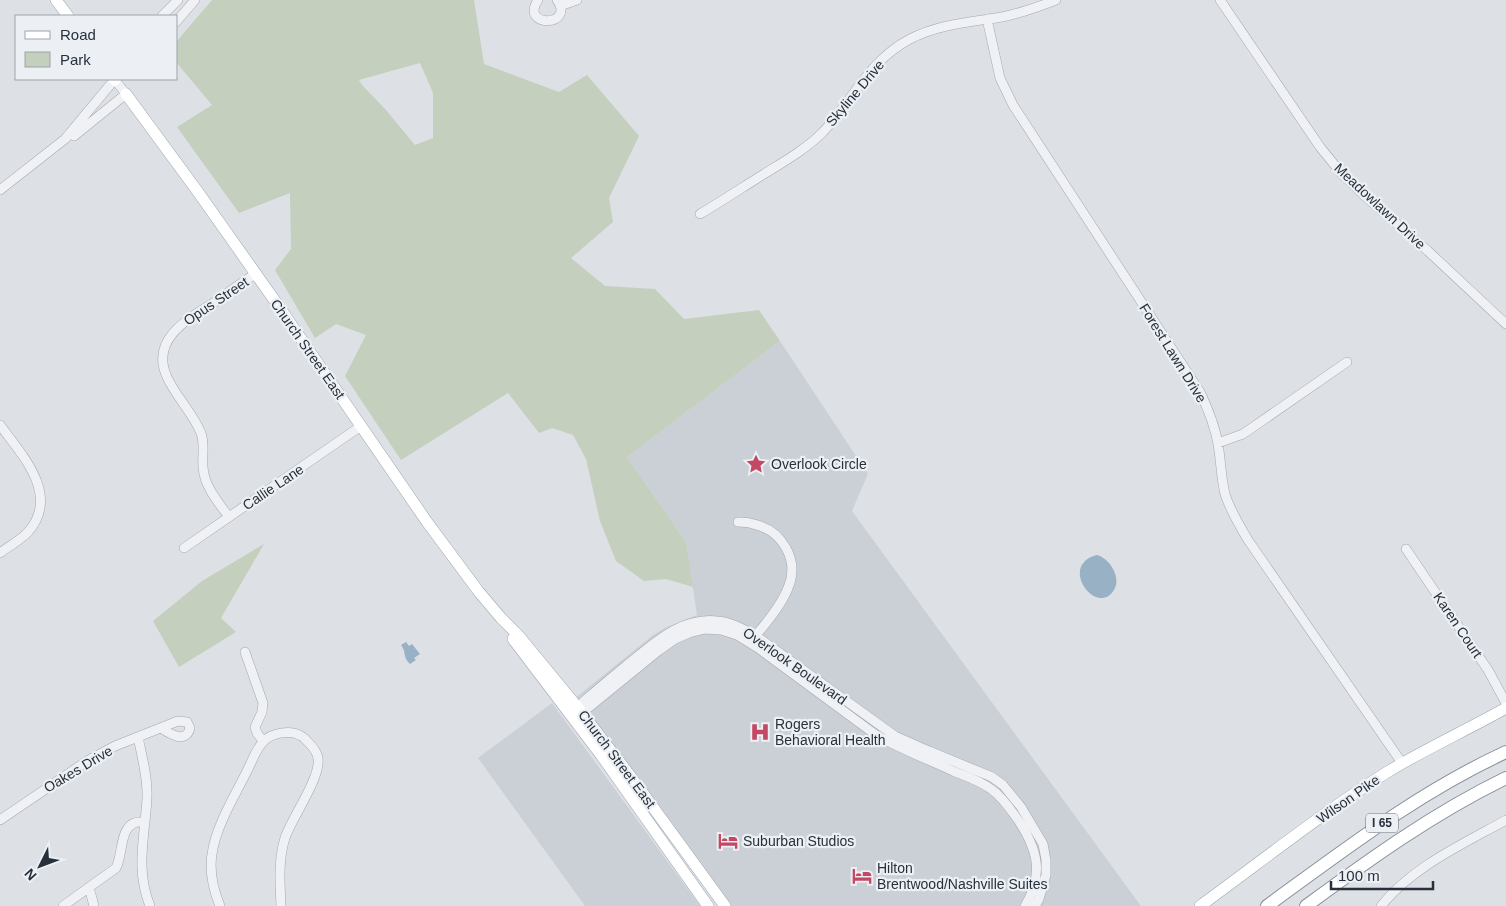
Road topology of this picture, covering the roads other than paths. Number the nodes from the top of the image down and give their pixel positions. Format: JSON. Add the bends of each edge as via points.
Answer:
{"nodes":[{"id":1,"x":56,"y":0,"type":"edge"},
{"id":2,"x":178,"y":0,"type":"edge"},
{"id":3,"x":194,"y":0,"type":"edge"},
{"id":4,"x":538,"y":0,"type":"edge"},
{"id":5,"x":577,"y":0,"type":"edge"},
{"id":6,"x":1056,"y":0,"type":"edge"},
{"id":7,"x":1220,"y":0,"type":"edge"},
{"id":8,"x":559,"y":3,"type":"edge"},
{"id":9,"x":67,"y":15,"type":"edge"},
{"id":10,"x":163,"y":15,"type":"edge"},
{"id":11,"x":987,"y":19,"type":"junction"},
{"id":12,"x":178,"y":20,"type":"edge"},
{"id":13,"x":114,"y":80,"type":"edge"},
{"id":14,"x":116,"y":80,"type":"edge"},
{"id":15,"x":126,"y":94,"type":"junction"},
{"id":16,"x":58,"y":146,"type":"junction"},
{"id":17,"x":0,"y":190,"type":"edge"},
{"id":18,"x":700,"y":214,"type":"dead end"},
{"id":19,"x":256,"y":274,"type":"junction"},
{"id":20,"x":1506,"y":324,"type":"edge"},
{"id":21,"x":1347,"y":362,"type":"dead end"},
{"id":22,"x":0,"y":425,"type":"edge"},
{"id":23,"x":361,"y":426,"type":"junction"},
{"id":24,"x":1218,"y":443,"type":"junction"},
{"id":25,"x":229,"y":517,"type":"junction"},
{"id":26,"x":738,"y":522,"type":"dead end"},
{"id":27,"x":184,"y":548,"type":"dead end"},
{"id":28,"x":1406,"y":549,"type":"dead end"},
{"id":29,"x":0,"y":553,"type":"edge"},
{"id":30,"x":501,"y":618,"type":"junction"},
{"id":31,"x":753,"y":639,"type":"junction"},
{"id":32,"x":245,"y":652,"type":"dead end"},
{"id":33,"x":1506,"y":703,"type":"edge"},
{"id":34,"x":581,"y":708,"type":"junction"},
{"id":35,"x":1506,"y":708,"type":"edge"},
{"id":36,"x":161,"y":728,"type":"dead end"},
{"id":37,"x":138,"y":737,"type":"junction"},
{"id":38,"x":263,"y":741,"type":"junction"},
{"id":39,"x":1506,"y":752,"type":"edge"},
{"id":40,"x":1402,"y":763,"type":"junction"},
{"id":41,"x":1506,"y":778,"type":"edge"},
{"id":42,"x":0,"y":820,"type":"edge"},
{"id":43,"x":1506,"y":820,"type":"edge"},
{"id":44,"x":144,"y":822,"type":"junction"},
{"id":45,"x":89,"y":887,"type":"junction"},
{"id":46,"x":63,"y":906,"type":"edge"},
{"id":47,"x":94,"y":906,"type":"edge"},
{"id":48,"x":150,"y":906,"type":"edge"},
{"id":49,"x":220,"y":906,"type":"edge"},
{"id":50,"x":281,"y":906,"type":"edge"},
{"id":51,"x":708,"y":906,"type":"edge"},
{"id":52,"x":725,"y":906,"type":"edge"},
{"id":53,"x":1025,"y":906,"type":"edge"},
{"id":54,"x":1035,"y":906,"type":"edge"},
{"id":55,"x":1200,"y":906,"type":"edge"},
{"id":56,"x":1267,"y":906,"type":"edge"},
{"id":57,"x":1306,"y":906,"type":"edge"},
{"id":58,"x":1381,"y":906,"type":"edge"}],
"edges":[{"from":1,"to":9,"type":"main road"},
{"from":2,"to":10,"type":"street"},
{"from":3,"to":12,"type":"street"},
{"from":4,"to":8,"type":"street","via":[[535,12],[547,22],[555,20],[560,13]]},
{"from":5,"to":8,"type":"street"},
{"from":6,"to":11,"type":"street","name":"Skyline Drive","via":[[1020,13]]},
{"from":7,"to":20,"type":"street","name":"Meadowlawn Drive","via":[[1342,174]]},
{"from":11,"to":18,"type":"street","name":"Skyline Drive","via":[[941,28],[897,48],[867,74],[823,132],[810,143]]},
{"from":11,"to":24,"type":"street","name":"Forest Lawn Drive","via":[[1000,78],[1013,105],[1196,386],[1212,418]]},
{"from":13,"to":16,"type":"street"},
{"from":14,"to":15,"type":"street","name":"Church Street East"},
{"from":15,"to":16,"type":"street"},
{"from":15,"to":19,"type":"main road","name":"Church Street East"},
{"from":16,"to":17,"type":"street"},
{"from":19,"to":23,"type":"main road","name":"Church Street East"},
{"from":19,"to":25,"type":"street","name":"Opus Street","via":[[184,322],[170,335],[165,347],[167,377],[201,434],[206,481]]},
{"from":21,"to":24,"type":"street","via":[[1243,434]]},
{"from":22,"to":29,"type":"street","via":[[33,472],[39,485],[40,499],[38,515],[27,534]]},
{"from":23,"to":25,"type":"street","name":"Callie Lane"},
{"from":23,"to":30,"type":"main road","name":"Church Street East","via":[[427,522]]},
{"from":24,"to":40,"type":"street","name":"Forest Lawn Drive","via":[[1226,496],[1243,532]]},
{"from":25,"to":27,"type":"street","name":"Callie Lane"},
{"from":26,"to":31,"type":"street","via":[[752,523],[774,534],[783,542],[791,560],[792,575],[787,591]]},
{"from":28,"to":33,"type":"street","name":"Karen Court","via":[[1488,670]]},
{"from":30,"to":34,"type":"main road","name":"Church Street East"},
{"from":30,"to":51,"type":"main road","name":"Church Street East"},
{"from":31,"to":34,"type":"street","name":"Overlook Boulevard","via":[[705,629],[675,639],[588,708]]},
{"from":31,"to":53,"type":"street","name":"Overlook Boulevard","via":[[876,735],[978,781],[1004,801],[1027,832],[1036,857],[1034,885]]},
{"from":31,"to":54,"type":"street","name":"Overlook Boulevard","via":[[895,736],[1004,785],[1043,844],[1046,874]]},
{"from":32,"to":38,"type":"street","via":[[263,703],[255,727]]},
{"from":34,"to":52,"type":"main road","name":"Church Street East"},
{"from":35,"to":40,"type":"main road","name":"Wilson Pike"},
{"from":36,"to":37,"type":"street","name":"Oakes Drive"},
{"from":37,"to":42,"type":"street","name":"Oakes Drive","via":[[80,765]]},
{"from":37,"to":44,"type":"street","via":[[146,783]]},
{"from":38,"to":49,"type":"street","via":[[227,810],[214,844],[212,878]]},
{"from":38,"to":50,"type":"street","via":[[283,733],[298,734],[310,744],[318,758],[316,774],[284,840],[280,868]]},
{"from":39,"to":56,"type":"highway","number":"I 65","via":[[1414,802]]},
{"from":40,"to":55,"type":"main road","name":"Wilson Pike","via":[[1342,802]]},
{"from":41,"to":57,"type":"highway","number":"I 65","via":[[1422,824]]},
{"from":43,"to":58,"type":"street","via":[[1430,864]]},
{"from":44,"to":45,"type":"street","via":[[136,822],[128,828],[117,867]]},
{"from":44,"to":48,"type":"street","via":[[141,866]]},
{"from":45,"to":46,"type":"street"},
{"from":45,"to":47,"type":"street"}]}
